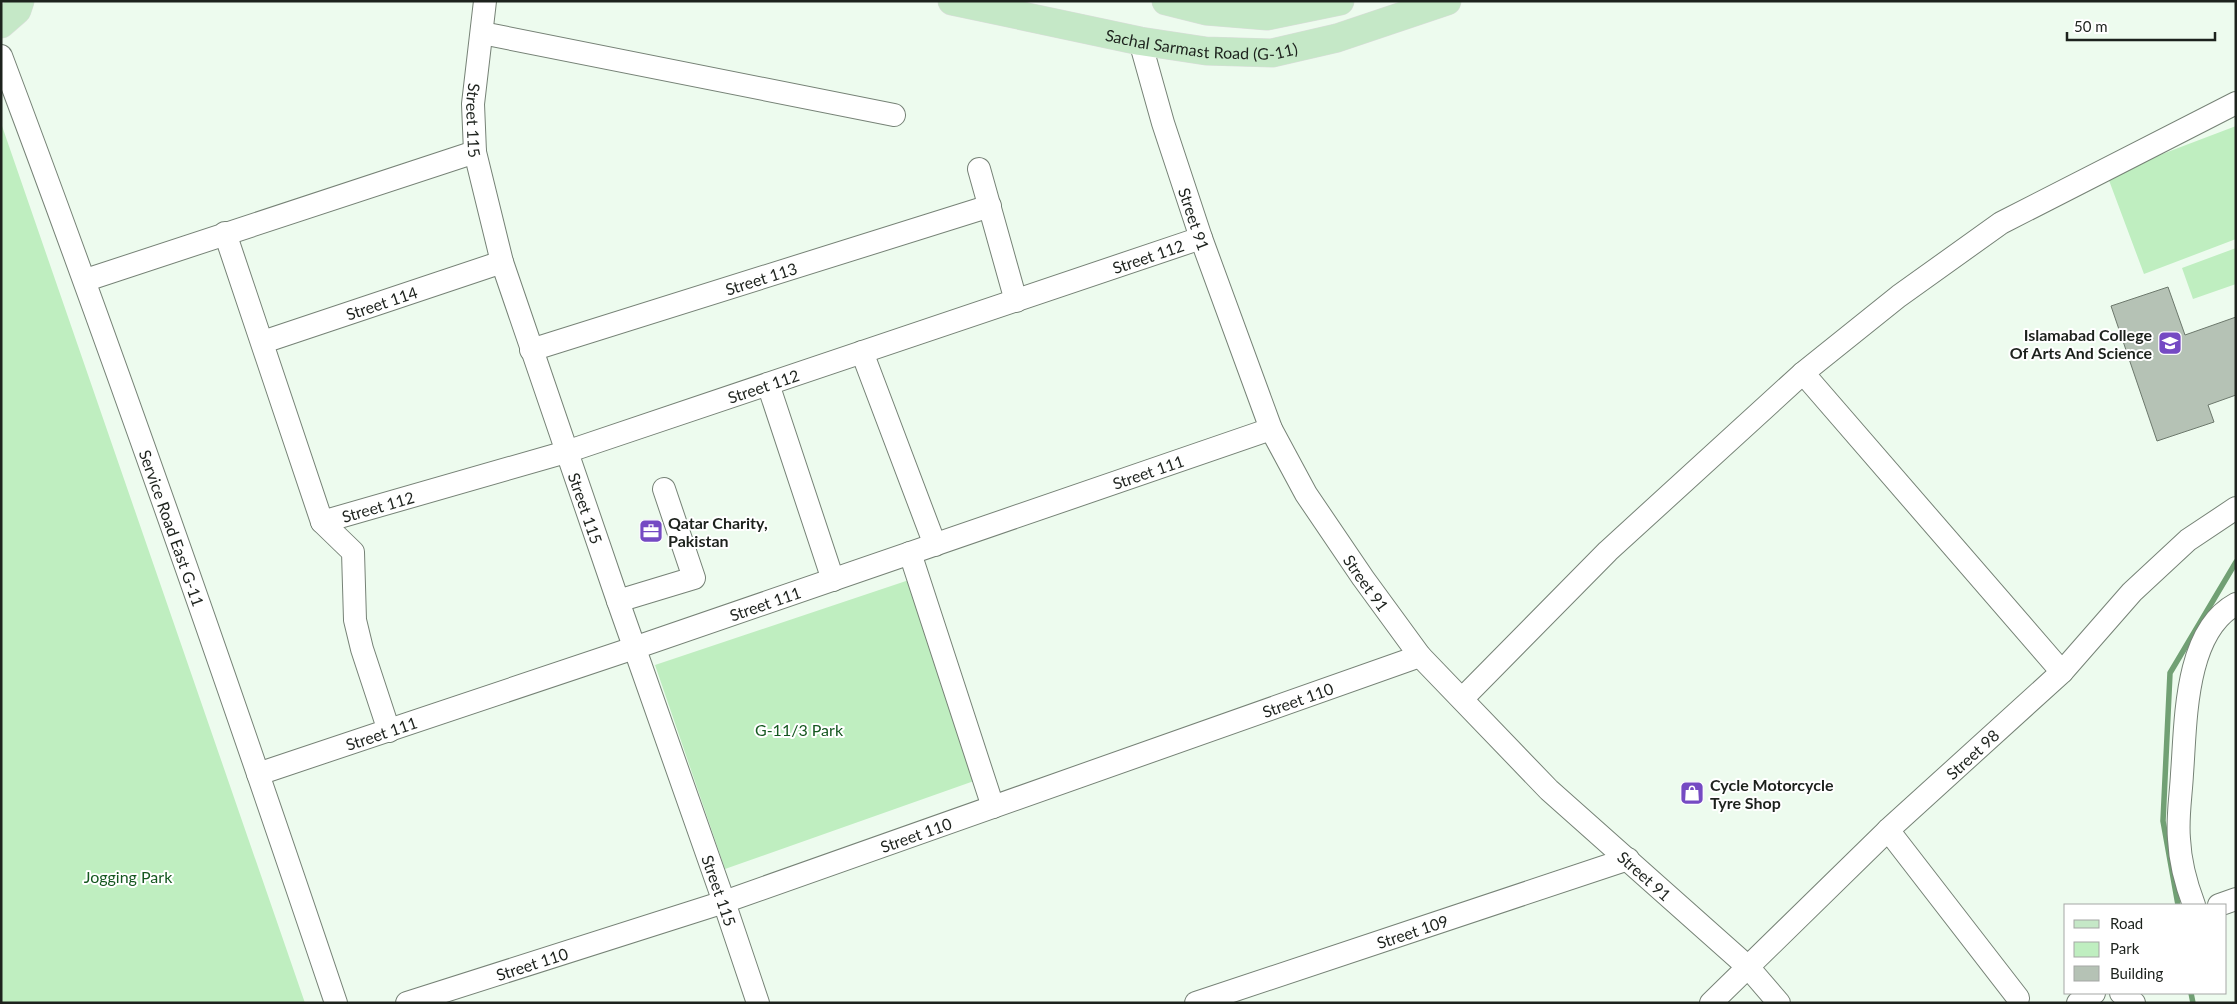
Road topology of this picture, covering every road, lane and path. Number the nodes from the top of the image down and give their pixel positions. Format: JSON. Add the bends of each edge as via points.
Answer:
{"nodes":[{"id":1,"x":20,"y":1,"type":"edge"},
{"id":2,"x":485,"y":1,"type":"edge"},
{"id":3,"x":952,"y":1,"type":"edge"},
{"id":4,"x":1166,"y":1,"type":"edge"},
{"id":5,"x":1340,"y":1,"type":"edge"},
{"id":6,"x":1447,"y":1,"type":"edge"},
{"id":7,"x":1,"y":24,"type":"edge"},
{"id":8,"x":482,"y":33,"type":"junction"},
{"id":9,"x":1140,"y":41,"type":"junction"},
{"id":10,"x":1,"y":56,"type":"edge"},
{"id":11,"x":2236,"y":103,"type":"edge"},
{"id":12,"x":894,"y":115,"type":"dead end"},
{"id":13,"x":475,"y":152,"type":"junction"},
{"id":14,"x":979,"y":169,"type":"dead end"},
{"id":15,"x":990,"y":206,"type":"junction"},
{"id":16,"x":225,"y":233,"type":"junction"},
{"id":17,"x":1201,"y":238,"type":"junction"},
{"id":18,"x":502,"y":262,"type":"junction"},
{"id":19,"x":86,"y":280,"type":"junction"},
{"id":20,"x":1016,"y":301,"type":"junction"},
{"id":21,"x":263,"y":342,"type":"junction"},
{"id":22,"x":531,"y":350,"type":"junction"},
{"id":23,"x":862,"y":352,"type":"junction"},
{"id":24,"x":1803,"y":372,"type":"junction"},
{"id":25,"x":768,"y":384,"type":"junction"},
{"id":26,"x":1271,"y":429,"type":"junction"},
{"id":27,"x":566,"y":452,"type":"junction"},
{"id":28,"x":664,"y":489,"type":"dead end"},
{"id":29,"x":2236,"y":508,"type":"edge"},
{"id":30,"x":322,"y":522,"type":"junction"},
{"id":31,"x":935,"y":545,"type":"junction"},
{"id":32,"x":910,"y":553,"type":"junction"},
{"id":33,"x":833,"y":580,"type":"junction"},
{"id":34,"x":618,"y":601,"type":"junction"},
{"id":35,"x":2236,"y":604,"type":"edge"},
{"id":36,"x":634,"y":648,"type":"junction"},
{"id":37,"x":1420,"y":656,"type":"junction"},
{"id":38,"x":2062,"y":672,"type":"junction"},
{"id":39,"x":1462,"y":699,"type":"junction"},
{"id":40,"x":390,"y":730,"type":"junction"},
{"id":41,"x":258,"y":774,"type":"junction"},
{"id":42,"x":993,"y":807,"type":"junction"},
{"id":43,"x":1888,"y":830,"type":"junction"},
{"id":44,"x":1628,"y":859,"type":"junction"},
{"id":45,"x":2236,"y":899,"type":"edge"},
{"id":46,"x":724,"y":902,"type":"junction"},
{"id":47,"x":2194,"y":904,"type":"edge"},
{"id":48,"x":2222,"y":904,"type":"edge"},
{"id":49,"x":1748,"y":967,"type":"junction"},
{"id":50,"x":2092,"y":994,"type":"edge"},
{"id":51,"x":2121,"y":994,"type":"edge"},
{"id":52,"x":2018,"y":998,"type":"dead end"},
{"id":53,"x":336,"y":1003,"type":"edge"},
{"id":54,"x":407,"y":1003,"type":"edge"},
{"id":55,"x":758,"y":1003,"type":"edge"},
{"id":56,"x":1196,"y":1003,"type":"edge"},
{"id":57,"x":1710,"y":1003,"type":"edge"},
{"id":58,"x":1779,"y":1003,"type":"edge"},
{"id":59,"x":2078,"y":1003,"type":"edge"},
{"id":60,"x":2134,"y":1003,"type":"edge"}],
"edges":[{"from":1,"to":7,"type":"main road","via":[[17,10]]},
{"from":2,"to":8,"type":"street","name":"Street 115"},
{"from":3,"to":9,"type":"main road","name":"Sachal Sarmast Road (G-11)"},
{"from":4,"to":5,"type":"main road","name":"Sachal Sarmast Road (G-11)","via":[[1206,10],[1266,16]]},
{"from":6,"to":9,"type":"main road","name":"Sachal Sarmast Road (G-11)","via":[[1337,38],[1272,53],[1206,52]]},
{"from":8,"to":12,"type":"street"},
{"from":8,"to":13,"type":"street","name":"Street 115","via":[[473,104]]},
{"from":9,"to":17,"type":"street","name":"Street 91"},
{"from":10,"to":19,"type":"street","name":"Service Road East G-11"},
{"from":11,"to":24,"type":"street","via":[[2001,222],[1899,296]]},
{"from":13,"to":16,"type":"street"},
{"from":13,"to":18,"type":"street","name":"Street 115"},
{"from":14,"to":15,"type":"street"},
{"from":15,"to":20,"type":"street"},
{"from":15,"to":22,"type":"street","name":"Street 113"},
{"from":16,"to":19,"type":"street"},
{"from":16,"to":21,"type":"street"},
{"from":17,"to":20,"type":"street","name":"Street 112"},
{"from":17,"to":26,"type":"street","name":"Street 91"},
{"from":18,"to":21,"type":"street","name":"Street 114"},
{"from":18,"to":22,"type":"street","name":"Street 115"},
{"from":19,"to":41,"type":"street","name":"Service Road East G-11"},
{"from":20,"to":23,"type":"street","name":"Street 112"},
{"from":21,"to":30,"type":"street"},
{"from":22,"to":27,"type":"street","name":"Street 115"},
{"from":23,"to":25,"type":"street","name":"Street 112"},
{"from":23,"to":31,"type":"street"},
{"from":24,"to":38,"type":"street"},
{"from":24,"to":39,"type":"street","via":[[1608,551]]},
{"from":25,"to":27,"type":"street","name":"Street 112"},
{"from":25,"to":33,"type":"street"},
{"from":26,"to":31,"type":"street","name":"Street 111"},
{"from":26,"to":37,"type":"street","name":"Street 91","via":[[1312,502]]},
{"from":27,"to":30,"type":"street","name":"Street 112"},
{"from":27,"to":34,"type":"street","name":"Street 115"},
{"from":28,"to":34,"type":"street","via":[[694,578]]},
{"from":29,"to":38,"type":"street","name":"Street 98","via":[[2188,540],[2132,592]]},
{"from":30,"to":40,"type":"street","via":[[353,552],[355,620]]},
{"from":31,"to":32,"type":"street","name":"Street 111"},
{"from":32,"to":33,"type":"street","name":"Street 111"},
{"from":32,"to":42,"type":"street"},
{"from":33,"to":36,"type":"street","name":"Street 111"},
{"from":34,"to":36,"type":"street","name":"Street 115"},
{"from":35,"to":47,"type":"street","via":[[2216,620],[2196,658],[2189,686],[2178,838],[2186,886]]},
{"from":36,"to":40,"type":"street","name":"Street 111"},
{"from":36,"to":46,"type":"street","name":"Street 115"},
{"from":37,"to":39,"type":"street","name":"Street 91"},
{"from":37,"to":42,"type":"street","name":"Street 110"},
{"from":38,"to":43,"type":"street","name":"Street 98"},
{"from":39,"to":44,"type":"street","name":"Street 91","via":[[1549,790]]},
{"from":40,"to":41,"type":"street","name":"Street 111"},
{"from":41,"to":53,"type":"street","name":"Service Road East G-11"},
{"from":42,"to":46,"type":"street","name":"Street 110"},
{"from":43,"to":49,"type":"street","name":"Street 98"},
{"from":43,"to":52,"type":"street"},
{"from":44,"to":49,"type":"street","name":"Street 91"},
{"from":44,"to":56,"type":"street","name":"Street 109"},
{"from":45,"to":48,"type":"street"},
{"from":46,"to":54,"type":"street","name":"Street 110"},
{"from":46,"to":55,"type":"street","name":"Street 115"},
{"from":49,"to":57,"type":"street","name":"Street 98"},
{"from":49,"to":58,"type":"street","name":"Street 91"},
{"from":50,"to":59,"type":"street"},
{"from":51,"to":60,"type":"street"}]}
